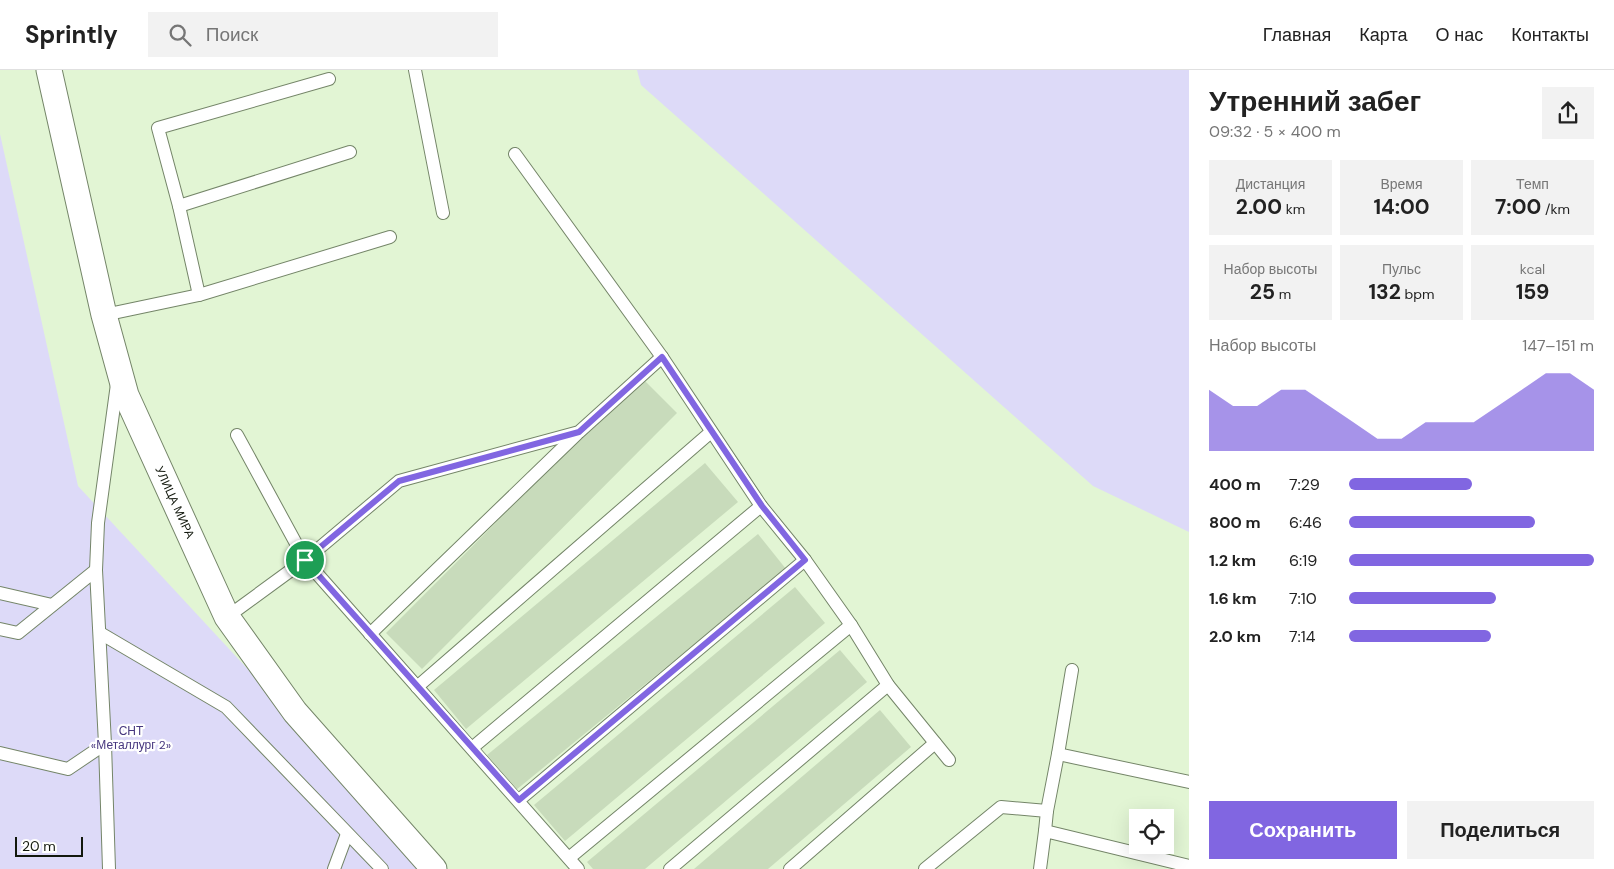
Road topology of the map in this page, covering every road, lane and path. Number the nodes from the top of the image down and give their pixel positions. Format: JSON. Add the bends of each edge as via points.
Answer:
{"nodes":[{"id":1,"x":49,"y":70,"type":"edge"},
{"id":2,"x":415,"y":70,"type":"edge"},
{"id":3,"x":329,"y":78,"type":"dead end"},
{"id":4,"x":350,"y":152,"type":"dead end"},
{"id":5,"x":515,"y":154,"type":"dead end"},
{"id":6,"x":179,"y":206,"type":"junction"},
{"id":7,"x":443,"y":213,"type":"dead end"},
{"id":8,"x":390,"y":237,"type":"dead end"},
{"id":9,"x":200,"y":295,"type":"junction"},
{"id":10,"x":104,"y":315,"type":"junction"},
{"id":11,"x":662,"y":357,"type":"junction"},
{"id":12,"x":119,"y":371,"type":"junction"},
{"id":13,"x":579,"y":432,"type":"junction"},
{"id":14,"x":712,"y":432,"type":"junction"},
{"id":15,"x":237,"y":435,"type":"dead end"},
{"id":16,"x":762,"y":506,"type":"junction"},
{"id":17,"x":305,"y":560,"type":"junction"},
{"id":18,"x":805,"y":560,"type":"junction"},
{"id":19,"x":96,"y":570,"type":"junction"},
{"id":20,"x":0,"y":593,"type":"edge"},
{"id":21,"x":52,"y":605,"type":"junction"},
{"id":22,"x":227,"y":618,"type":"junction"},
{"id":23,"x":851,"y":625,"type":"junction"},
{"id":24,"x":0,"y":629,"type":"edge"},
{"id":25,"x":100,"y":633,"type":"junction"},
{"id":26,"x":370,"y":634,"type":"junction"},
{"id":27,"x":1072,"y":670,"type":"dead end"},
{"id":28,"x":888,"y":685,"type":"junction"},
{"id":29,"x":418,"y":686,"type":"junction"},
{"id":30,"x":105,"y":744,"type":"junction"},
{"id":31,"x":935,"y":744,"type":"junction"},
{"id":32,"x":472,"y":748,"type":"junction"},
{"id":33,"x":0,"y":753,"type":"edge"},
{"id":34,"x":1058,"y":754,"type":"junction"},
{"id":35,"x":949,"y":760,"type":"dead end"},
{"id":36,"x":1189,"y":782,"type":"edge"},
{"id":37,"x":519,"y":800,"type":"junction"},
{"id":38,"x":1047,"y":811,"type":"junction"},
{"id":39,"x":1046,"y":831,"type":"junction"},
{"id":40,"x":347,"y":834,"type":"junction"},
{"id":41,"x":569,"y":858,"type":"junction"},
{"id":42,"x":1189,"y":866,"type":"edge"},
{"id":43,"x":109,"y":869,"type":"edge"},
{"id":44,"x":334,"y":869,"type":"edge"},
{"id":45,"x":382,"y":869,"type":"edge"},
{"id":46,"x":434,"y":869,"type":"edge"},
{"id":47,"x":578,"y":869,"type":"edge"},
{"id":48,"x":670,"y":869,"type":"edge"},
{"id":49,"x":790,"y":869,"type":"edge"},
{"id":50,"x":926,"y":869,"type":"edge"},
{"id":51,"x":1040,"y":869,"type":"edge"}],
"edges":[{"from":1,"to":10,"type":"street","name":"УЛИЦА МИРА"},
{"from":2,"to":7,"type":"lane"},
{"from":3,"to":6,"type":"lane","via":[[158,128]]},
{"from":4,"to":6,"type":"lane"},
{"from":5,"to":11,"type":"lane"},
{"from":6,"to":9,"type":"lane"},
{"from":8,"to":9,"type":"lane"},
{"from":9,"to":10,"type":"lane"},
{"from":10,"to":12,"type":"street","name":"УЛИЦА МИРА"},
{"from":11,"to":13,"type":"lane"},
{"from":11,"to":14,"type":"lane"},
{"from":12,"to":19,"type":"lane","via":[[98,523]]},
{"from":12,"to":22,"type":"street","name":"УЛИЦА МИРА","via":[[126,395]]},
{"from":13,"to":17,"type":"lane","via":[[399,481]]},
{"from":13,"to":26,"type":"lane"},
{"from":14,"to":16,"type":"lane"},
{"from":14,"to":29,"type":"lane"},
{"from":15,"to":17,"type":"lane"},
{"from":16,"to":18,"type":"lane"},
{"from":16,"to":32,"type":"lane"},
{"from":17,"to":22,"type":"lane"},
{"from":17,"to":26,"type":"lane"},
{"from":18,"to":23,"type":"lane"},
{"from":18,"to":37,"type":"lane"},
{"from":19,"to":21,"type":"lane"},
{"from":19,"to":25,"type":"lane"},
{"from":20,"to":21,"type":"lane"},
{"from":21,"to":24,"type":"lane","via":[[18,633]]},
{"from":22,"to":46,"type":"street","name":"УЛИЦА МИРА","via":[[295,712]]},
{"from":23,"to":28,"type":"lane"},
{"from":23,"to":41,"type":"lane"},
{"from":25,"to":30,"type":"lane"},
{"from":25,"to":40,"type":"lane","via":[[226,707]]},
{"from":26,"to":29,"type":"lane"},
{"from":27,"to":34,"type":"lane"},
{"from":28,"to":31,"type":"lane"},
{"from":28,"to":48,"type":"lane"},
{"from":29,"to":32,"type":"lane"},
{"from":30,"to":33,"type":"lane","via":[[68,769]]},
{"from":30,"to":43,"type":"lane"},
{"from":31,"to":35,"type":"lane"},
{"from":31,"to":49,"type":"lane"},
{"from":32,"to":37,"type":"lane"},
{"from":34,"to":36,"type":"lane"},
{"from":34,"to":38,"type":"lane"},
{"from":37,"to":41,"type":"lane"},
{"from":38,"to":39,"type":"lane"},
{"from":38,"to":50,"type":"lane","via":[[1001,806]]},
{"from":39,"to":42,"type":"lane"},
{"from":39,"to":51,"type":"lane"},
{"from":40,"to":44,"type":"lane"},
{"from":40,"to":45,"type":"lane"},
{"from":41,"to":47,"type":"lane"}]}
